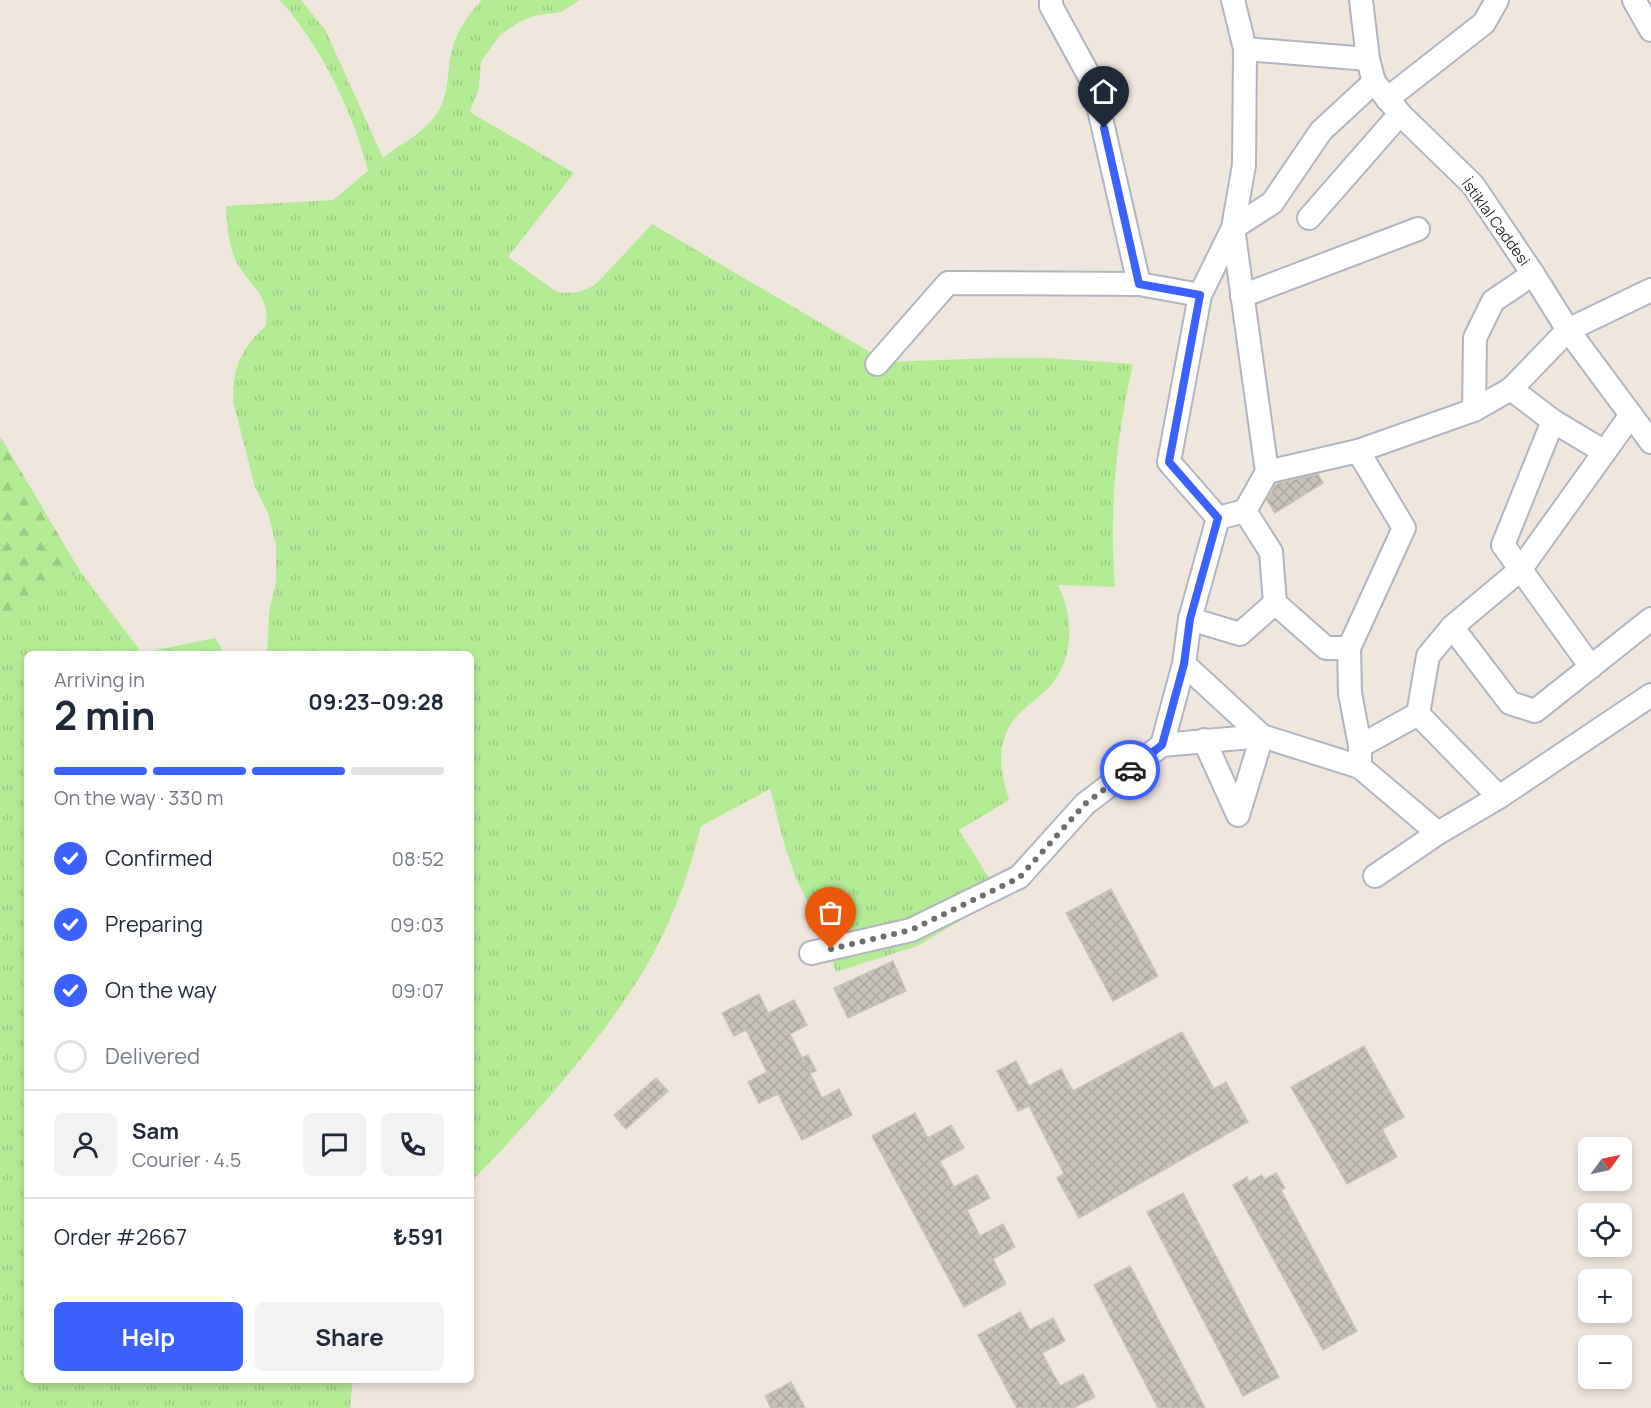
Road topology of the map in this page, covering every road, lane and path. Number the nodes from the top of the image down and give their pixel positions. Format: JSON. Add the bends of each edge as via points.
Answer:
{"nodes":[{"id":1,"x":1051,"y":0,"type":"edge"},
{"id":2,"x":1233,"y":0,"type":"edge"},
{"id":3,"x":1361,"y":0,"type":"edge"},
{"id":4,"x":1497,"y":0,"type":"edge"},
{"id":5,"x":1634,"y":0,"type":"edge"},
{"id":6,"x":1651,"y":30,"type":"edge"},
{"id":7,"x":1245,"y":49,"type":"junction"},
{"id":8,"x":1368,"y":60,"type":"junction"},
{"id":9,"x":1387,"y":98,"type":"junction"},
{"id":10,"x":1310,"y":218,"type":"dead end"},
{"id":11,"x":1233,"y":228,"type":"junction"},
{"id":12,"x":1418,"y":230,"type":"dead end"},
{"id":13,"x":1533,"y":274,"type":"junction"},
{"id":14,"x":1139,"y":284,"type":"junction"},
{"id":15,"x":1651,"y":290,"type":"edge"},
{"id":16,"x":1200,"y":295,"type":"junction"},
{"id":17,"x":1242,"y":296,"type":"junction"},
{"id":18,"x":1568,"y":330,"type":"junction"},
{"id":19,"x":877,"y":364,"type":"dead end"},
{"id":20,"x":1511,"y":389,"type":"junction"},
{"id":21,"x":1474,"y":410,"type":"junction"},
{"id":22,"x":1631,"y":415,"type":"junction"},
{"id":23,"x":1553,"y":420,"type":"junction"},
{"id":24,"x":1651,"y":442,"type":"edge"},
{"id":25,"x":1358,"y":451,"type":"junction"},
{"id":26,"x":1603,"y":451,"type":"junction"},
{"id":27,"x":1267,"y":472,"type":"junction"},
{"id":28,"x":1245,"y":511,"type":"junction"},
{"id":29,"x":1218,"y":518,"type":"junction"},
{"id":30,"x":1520,"y":570,"type":"junction"},
{"id":31,"x":1275,"y":603,"type":"junction"},
{"id":32,"x":1190,"y":619,"type":"junction"},
{"id":33,"x":1651,"y":619,"type":"edge"},
{"id":34,"x":1452,"y":627,"type":"junction"},
{"id":35,"x":1349,"y":648,"type":"junction"},
{"id":36,"x":1184,"y":664,"type":"junction"},
{"id":37,"x":1591,"y":667,"type":"junction"},
{"id":38,"x":1651,"y":695,"type":"edge"},
{"id":39,"x":1418,"y":714,"type":"junction"},
{"id":40,"x":1262,"y":736,"type":"junction"},
{"id":41,"x":1204,"y":740,"type":"junction"},
{"id":42,"x":1162,"y":745,"type":"junction"},
{"id":43,"x":1360,"y":756,"type":"junction"},
{"id":44,"x":1499,"y":797,"type":"junction"},
{"id":45,"x":1438,"y":834,"type":"junction"},
{"id":46,"x":1375,"y":876,"type":"dead end"},
{"id":47,"x":812,"y":953,"type":"dead end"}],
"edges":[{"from":1,"to":14,"type":"street","via":[[1094,83]]},
{"from":2,"to":7,"type":"street"},
{"from":3,"to":8,"type":"street"},
{"from":4,"to":9,"type":"street","via":[[1484,23]]},
{"from":5,"to":6,"type":"street"},
{"from":7,"to":8,"type":"street"},
{"from":7,"to":11,"type":"street","via":[[1244,165]]},
{"from":8,"to":9,"type":"street"},
{"from":9,"to":10,"type":"street"},
{"from":9,"to":11,"type":"street","via":[[1321,130],[1272,203]]},
{"from":9,"to":13,"type":"street","name":"İstiklal Caddesi","via":[[1473,186]]},
{"from":11,"to":16,"type":"street"},
{"from":11,"to":17,"type":"street"},
{"from":12,"to":17,"type":"street"},
{"from":13,"to":18,"type":"street","name":"İstiklal Caddesi"},
{"from":13,"to":21,"type":"street","via":[[1493,301],[1475,338]]},
{"from":14,"to":16,"type":"street"},
{"from":14,"to":19,"type":"street","via":[[948,283]]},
{"from":15,"to":18,"type":"street"},
{"from":16,"to":29,"type":"street","via":[[1169,462]]},
{"from":17,"to":27,"type":"street"},
{"from":18,"to":20,"type":"street"},
{"from":18,"to":22,"type":"street","name":"İstiklal Caddesi"},
{"from":20,"to":21,"type":"street"},
{"from":20,"to":23,"type":"street"},
{"from":21,"to":25,"type":"street"},
{"from":22,"to":24,"type":"street","name":"İstiklal Caddesi"},
{"from":22,"to":26,"type":"street"},
{"from":23,"to":26,"type":"street"},
{"from":23,"to":30,"type":"street","via":[[1503,545]]},
{"from":25,"to":27,"type":"street"},
{"from":25,"to":35,"type":"street","via":[[1404,528]]},
{"from":26,"to":30,"type":"street"},
{"from":27,"to":28,"type":"street"},
{"from":28,"to":29,"type":"street"},
{"from":28,"to":31,"type":"street","via":[[1271,552]]},
{"from":29,"to":32,"type":"street"},
{"from":30,"to":34,"type":"street"},
{"from":30,"to":37,"type":"street"},
{"from":31,"to":32,"type":"street","via":[[1240,634]]},
{"from":31,"to":35,"type":"street","via":[[1326,648]]},
{"from":32,"to":36,"type":"street"},
{"from":33,"to":37,"type":"street"},
{"from":34,"to":37,"type":"street","via":[[1510,703],[1535,711]]},
{"from":34,"to":39,"type":"street","via":[[1428,656]]},
{"from":35,"to":43,"type":"street","via":[[1350,693]]},
{"from":36,"to":40,"type":"street"},
{"from":36,"to":42,"type":"street"},
{"from":38,"to":44,"type":"street"},
{"from":39,"to":43,"type":"street"},
{"from":39,"to":44,"type":"street"},
{"from":40,"to":41,"type":"street"},
{"from":40,"to":41,"type":"street","via":[[1238,815]]},
{"from":40,"to":43,"type":"street"},
{"from":41,"to":42,"type":"street"},
{"from":42,"to":47,"type":"street","via":[[1085,804],[1019,878],[911,930]]},
{"from":43,"to":45,"type":"street"},
{"from":44,"to":45,"type":"street"},
{"from":45,"to":46,"type":"street"}]}
